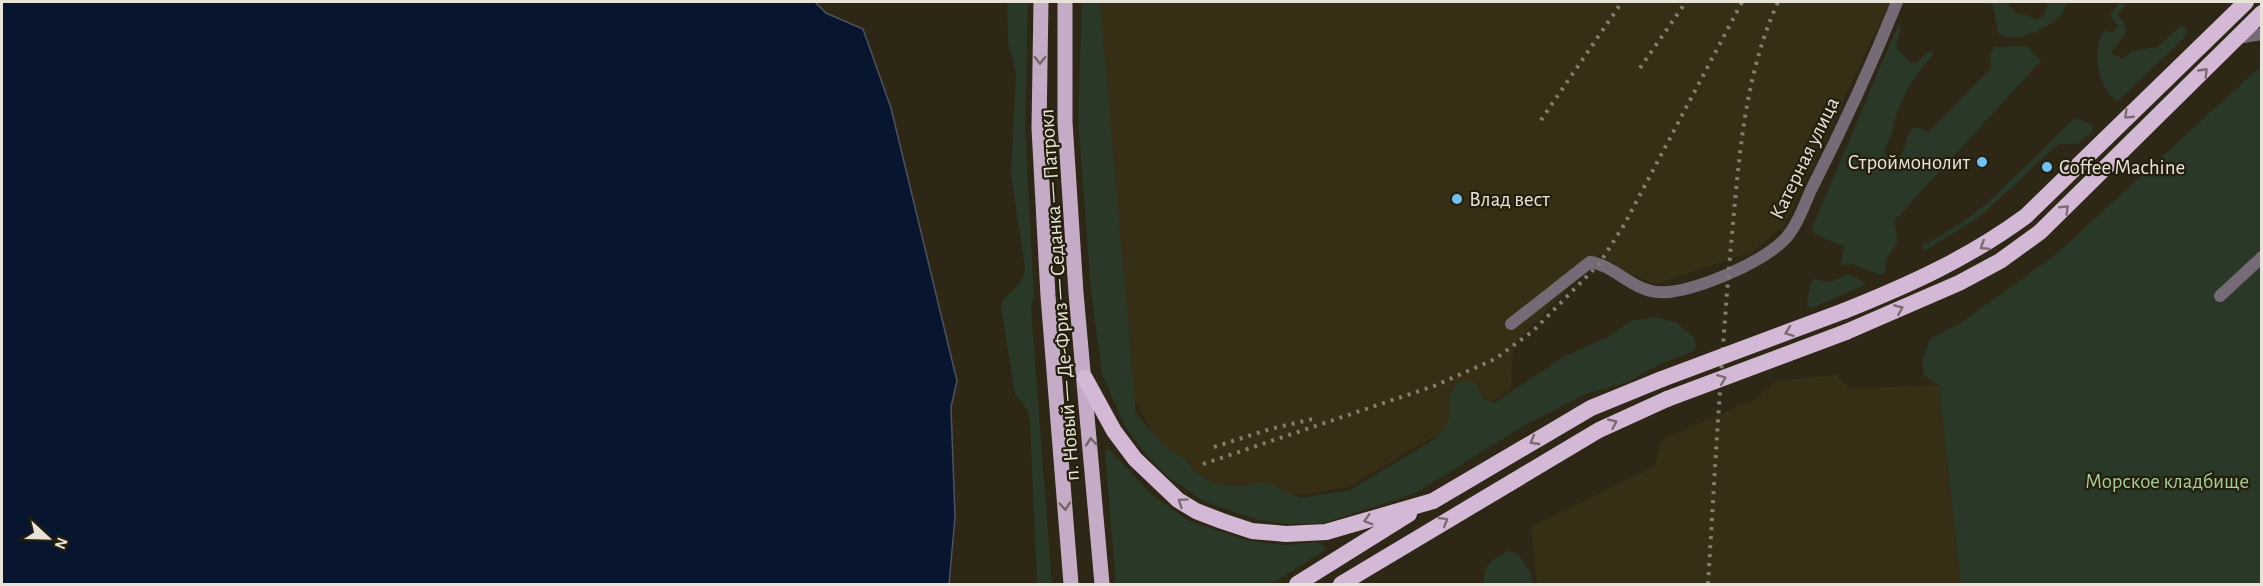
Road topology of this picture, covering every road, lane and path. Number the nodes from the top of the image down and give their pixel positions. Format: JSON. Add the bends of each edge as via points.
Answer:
{"nodes":[{"id":1,"x":1041,"y":2,"type":"edge"},
{"id":2,"x":1065,"y":2,"type":"edge"},
{"id":3,"x":1897,"y":2,"type":"edge"},
{"id":4,"x":2246,"y":2,"type":"edge"},
{"id":5,"x":2262,"y":13,"type":"edge"},
{"id":6,"x":2262,"y":34,"type":"edge"},
{"id":7,"x":2237,"y":38,"type":"junction"},
{"id":8,"x":2262,"y":257,"type":"edge"},
{"id":9,"x":2220,"y":296,"type":"dead end"},
{"id":10,"x":1511,"y":324,"type":"dead end"},
{"id":11,"x":1085,"y":378,"type":"junction"},
{"id":12,"x":1425,"y":504,"type":"junction"},
{"id":13,"x":1071,"y":585,"type":"edge"},
{"id":14,"x":1102,"y":585,"type":"edge"},
{"id":15,"x":1297,"y":585,"type":"edge"},
{"id":16,"x":1341,"y":585,"type":"edge"}],
"edges":[{"from":1,"to":13,"type":"main road","name":"п. Новый — Де-Фриз — Седанка — Патрокл","one_way":true,"via":[[1039,128]]},
{"from":2,"to":11,"type":"main road","name":"п. Новый — Де-Фриз — Седанка — Патрокл","via":[[1065,122]]},
{"from":3,"to":10,"type":"street","name":"Катерная улица","via":[[1819,175],[1793,227],[1776,247],[1728,274],[1668,292],[1640,289],[1590,262]]},
{"from":4,"to":12,"type":"highway","one_way":true,"bridge":true,"via":[[2026,216],[1987,245],[1938,272],[1844,311],[1591,408]]},
{"from":5,"to":7,"type":"highway"},
{"from":6,"to":7,"type":"street"},
{"from":16,"to":7,"type":"highway","one_way":true,"bridge":true,"via":[[1599,430],[1667,399],[1846,332],[2000,261],[2040,232]]},
{"from":8,"to":9,"type":"street"},
{"from":12,"to":11,"type":"highway","one_way":true,"via":[[1326,532],[1252,531],[1222,521],[1196,511],[1159,485],[1114,431]]},
{"from":14,"to":11,"type":"main road","name":"п. Новый — Де-Фриз — Седанка — Патрокл","one_way":true},
{"from":12,"to":15,"type":"highway"}]}
